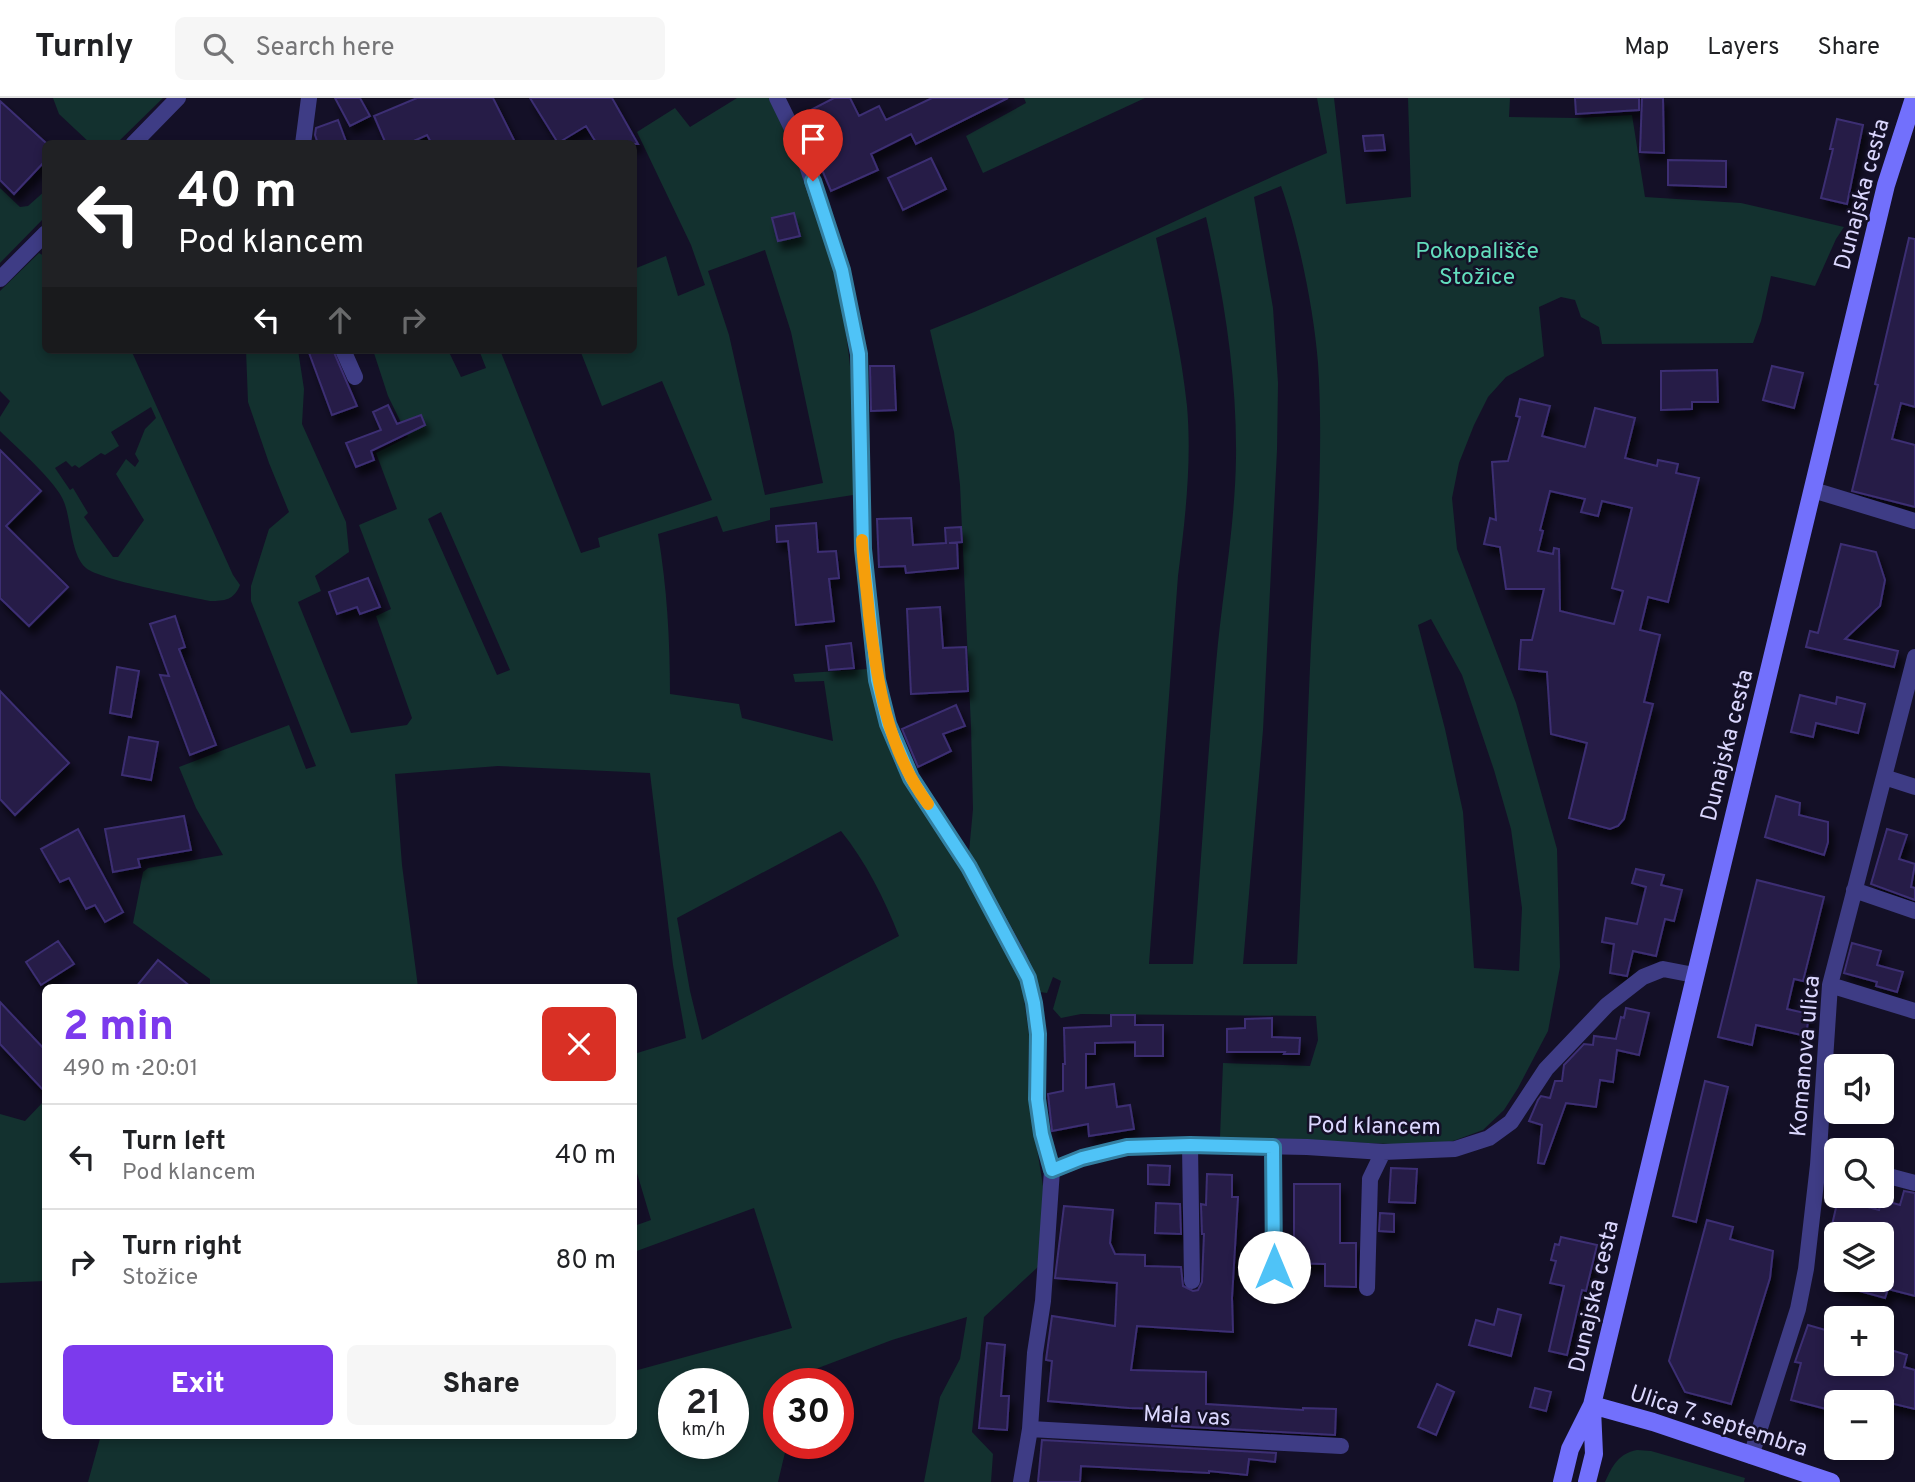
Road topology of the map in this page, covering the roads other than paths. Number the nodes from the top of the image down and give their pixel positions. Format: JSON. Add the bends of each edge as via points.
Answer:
{"nodes":[{"id":1,"x":178,"y":98,"type":"edge"},
{"id":2,"x":309,"y":98,"type":"edge"},
{"id":3,"x":777,"y":98,"type":"edge"},
{"id":4,"x":1914,"y":98,"type":"edge"},
{"id":5,"x":137,"y":140,"type":"edge"},
{"id":6,"x":304,"y":140,"type":"edge"},
{"id":7,"x":42,"y":237,"type":"edge"},
{"id":8,"x":0,"y":279,"type":"edge"},
{"id":9,"x":345,"y":354,"type":"edge"},
{"id":10,"x":355,"y":377,"type":"dead end"},
{"id":11,"x":1813,"y":490,"type":"junction"},
{"id":12,"x":1915,"y":521,"type":"edge"},
{"id":13,"x":1915,"y":660,"type":"edge"},
{"id":14,"x":1884,"y":777,"type":"junction"},
{"id":15,"x":1915,"y":787,"type":"edge"},
{"id":16,"x":1854,"y":890,"type":"junction"},
{"id":17,"x":1915,"y":911,"type":"edge"},
{"id":18,"x":1694,"y":975,"type":"junction"},
{"id":19,"x":1830,"y":985,"type":"junction"},
{"id":20,"x":1915,"y":1011,"type":"edge"},
{"id":21,"x":1190,"y":1145,"type":"junction"},
{"id":22,"x":1273,"y":1147,"type":"junction"},
{"id":23,"x":1383,"y":1152,"type":"junction"},
{"id":24,"x":1818,"y":1164,"type":"junction"},
{"id":25,"x":1824,"y":1165,"type":"edge"},
{"id":26,"x":1052,"y":1170,"type":"junction"},
{"id":27,"x":1894,"y":1177,"type":"edge"},
{"id":28,"x":1915,"y":1183,"type":"edge"},
{"id":29,"x":1192,"y":1281,"type":"dead end"},
{"id":30,"x":1367,"y":1288,"type":"dead end"},
{"id":31,"x":1274,"y":1291,"type":"dead end"},
{"id":32,"x":1592,"y":1405,"type":"junction"},
{"id":33,"x":1030,"y":1429,"type":"junction"},
{"id":34,"x":1341,"y":1446,"type":"dead end"},
{"id":35,"x":1751,"y":1456,"type":"junction"},
{"id":36,"x":1021,"y":1482,"type":"edge"},
{"id":37,"x":1562,"y":1482,"type":"edge"},
{"id":38,"x":1587,"y":1482,"type":"edge"},
{"id":39,"x":1831,"y":1482,"type":"edge"}],
"edges":[{"from":1,"to":5,"type":"street"},
{"from":2,"to":6,"type":"street"},
{"from":3,"to":26,"type":"street","via":[[800,145],[842,270],[859,354],[863,549],[877,680],[888,724],[911,778],[969,867],[1028,978],[1038,1034],[1037,1099]]},
{"from":4,"to":11,"type":"main road","name":"Dunajska cesta","via":[[1886,185]]},
{"from":7,"to":8,"type":"street"},
{"from":9,"to":10,"type":"street"},
{"from":11,"to":12,"type":"street"},
{"from":11,"to":18,"type":"main road","name":"Dunajska cesta"},
{"from":13,"to":14,"type":"street","name":"Komanova ulica"},
{"from":14,"to":15,"type":"street"},
{"from":14,"to":16,"type":"street","name":"Komanova ulica"},
{"from":16,"to":17,"type":"street"},
{"from":16,"to":19,"type":"street","name":"Komanova ulica"},
{"from":18,"to":23,"type":"street","name":"Pod klancem","via":[[1662,970],[1643,977],[1608,1005],[1546,1069],[1511,1122],[1489,1138],[1455,1149]]},
{"from":18,"to":32,"type":"main road","name":"Dunajska cesta"},
{"from":19,"to":20,"type":"street"},
{"from":19,"to":24,"type":"street","name":"Komanova ulica"},
{"from":21,"to":22,"type":"street","name":"Pod klancem"},
{"from":21,"to":26,"type":"street","name":"Pod klancem","via":[[1127,1147]]},
{"from":21,"to":29,"type":"street"},
{"from":22,"to":23,"type":"street","name":"Pod klancem"},
{"from":22,"to":31,"type":"street"},
{"from":23,"to":30,"type":"street","via":[[1370,1179]]},
{"from":24,"to":25,"type":"street"},
{"from":24,"to":35,"type":"street","name":"Komanova ulica","via":[[1798,1309]]},
{"from":26,"to":33,"type":"street"},
{"from":27,"to":28,"type":"street"},
{"from":32,"to":35,"type":"main road","name":"Ulica 7. septembra"},
{"from":32,"to":37,"type":"main road","name":"Dunajska cesta","via":[[1570,1449]]},
{"from":32,"to":38,"type":"main road","name":"Dunajska cesta","via":[[1594,1454]]},
{"from":33,"to":34,"type":"street","name":"Mala vas"},
{"from":33,"to":36,"type":"street"},
{"from":35,"to":39,"type":"main road","name":"Ulica 7. septembra"}]}
